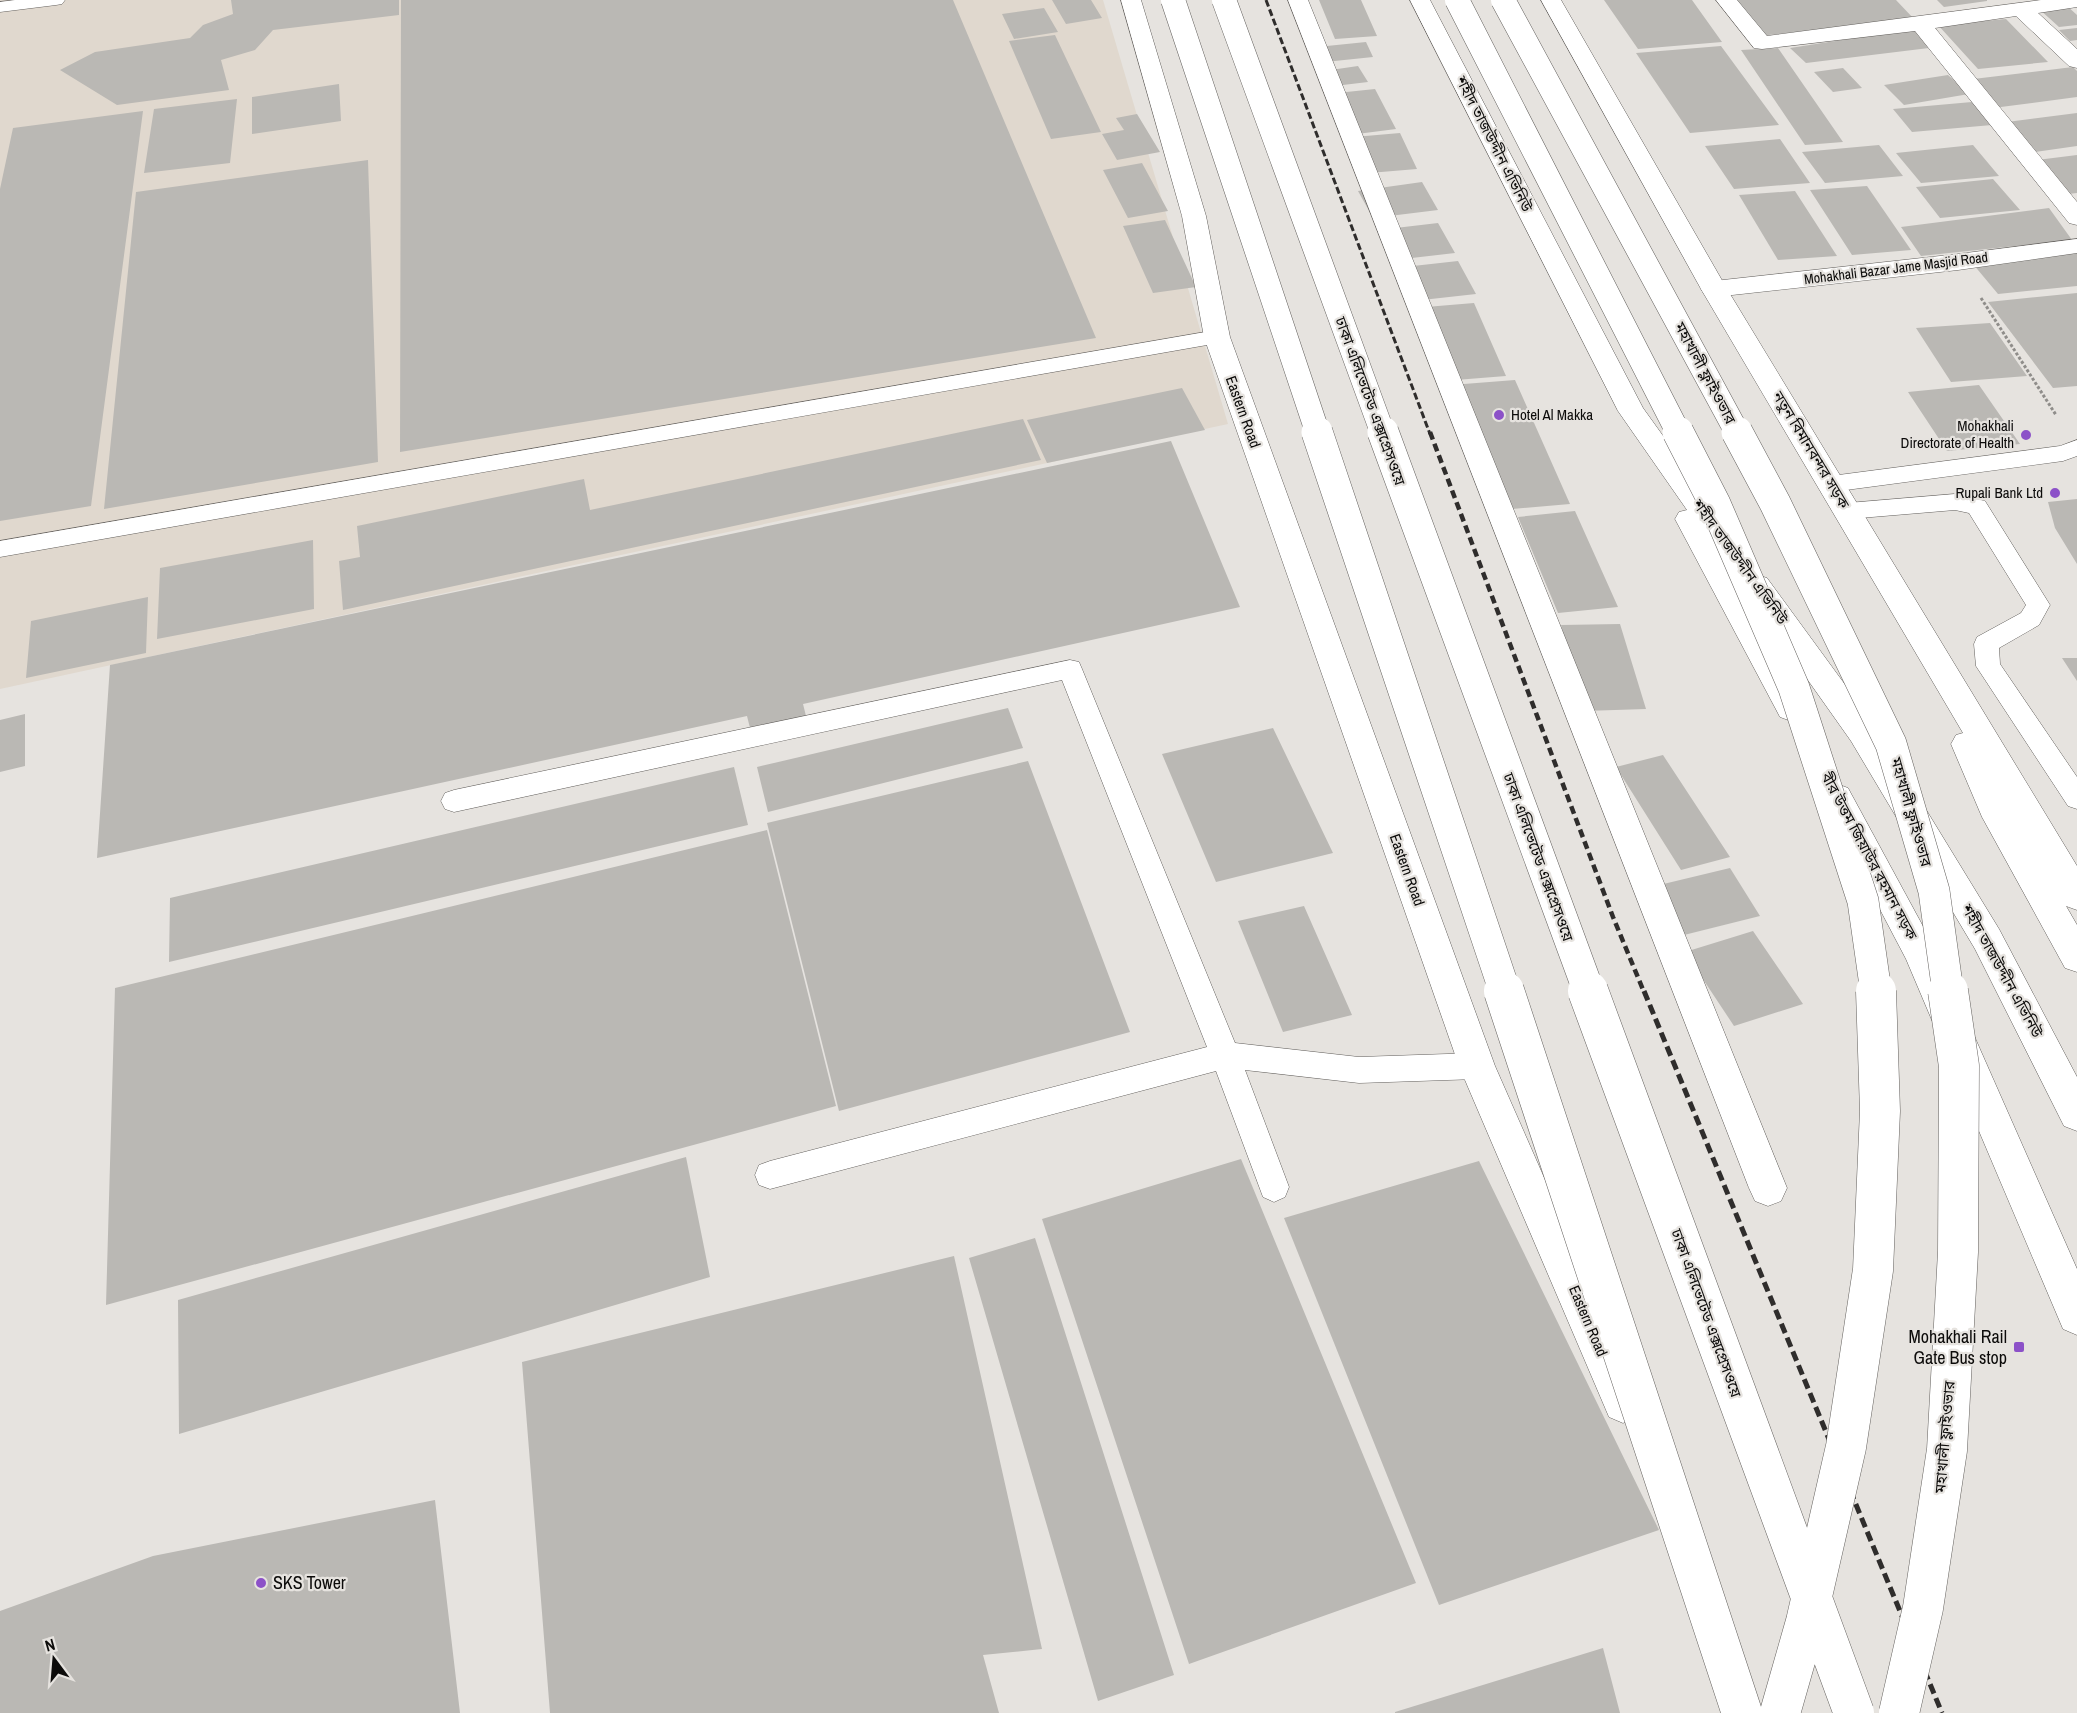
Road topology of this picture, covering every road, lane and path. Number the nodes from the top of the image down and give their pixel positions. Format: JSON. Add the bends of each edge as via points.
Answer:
{"nodes":[{"id":1,"x":56,"y":0,"type":"edge"},
{"id":2,"x":1131,"y":0,"type":"edge"},
{"id":3,"x":1173,"y":0,"type":"edge"},
{"id":4,"x":1224,"y":0,"type":"edge"},
{"id":5,"x":1298,"y":0,"type":"edge"},
{"id":6,"x":1420,"y":0,"type":"edge"},
{"id":7,"x":1457,"y":0,"type":"edge"},
{"id":8,"x":1503,"y":0,"type":"edge"},
{"id":9,"x":1551,"y":0,"type":"edge"},
{"id":10,"x":1726,"y":0,"type":"edge"},
{"id":11,"x":2077,"y":1,"type":"edge"},
{"id":12,"x":0,"y":7,"type":"edge"},
{"id":13,"x":2021,"y":9,"type":"junction"},
{"id":14,"x":1920,"y":24,"type":"junction"},
{"id":15,"x":2077,"y":61,"type":"edge"},
{"id":16,"x":2077,"y":218,"type":"edge"},
{"id":17,"x":2077,"y":246,"type":"edge"},
{"id":18,"x":1958,"y":262,"type":"junction"},
{"id":19,"x":1714,"y":289,"type":"junction"},
{"id":20,"x":1216,"y":338,"type":"junction"},
{"id":21,"x":1631,"y":411,"type":"junction"},
{"id":22,"x":2070,"y":450,"type":"edge"},
{"id":23,"x":1831,"y":484,"type":"junction"},
{"id":24,"x":1848,"y":511,"type":"junction"},
{"id":25,"x":0,"y":549,"type":"edge"},
{"id":26,"x":1953,"y":687,"type":"junction"},
{"id":27,"x":2077,"y":798,"type":"edge"},
{"id":28,"x":454,"y":801,"type":"dead end"},
{"id":29,"x":2077,"y":896,"type":"edge"},
{"id":30,"x":2077,"y":957,"type":"edge"},
{"id":31,"x":1225,"y":1055,"type":"junction"},
{"id":32,"x":1477,"y":1066,"type":"junction"},
{"id":33,"x":2077,"y":1114,"type":"edge"},
{"id":34,"x":770,"y":1175,"type":"dead end"},
{"id":35,"x":1274,"y":1187,"type":"dead end"},
{"id":36,"x":1767,"y":1188,"type":"dead end"},
{"id":37,"x":2077,"y":1315,"type":"edge"},
{"id":38,"x":1742,"y":1713,"type":"edge"},
{"id":39,"x":1757,"y":1713,"type":"edge"},
{"id":40,"x":1780,"y":1713,"type":"edge"},
{"id":41,"x":1854,"y":1713,"type":"edge"},
{"id":42,"x":1899,"y":1713,"type":"edge"}],
"edges":[{"from":1,"to":12,"type":"lane"},
{"from":2,"to":20,"type":"main road","name":"Eastern Road","via":[[1194,216]]},
{"from":3,"to":38,"type":"main road","bridge":true},
{"from":4,"to":41,"type":"main road","name":"ঢাকা এলিভেটেড এক্সপ্রেসওয়ে","bridge":true},
{"from":5,"to":36,"type":"main road"},
{"from":6,"to":21,"type":"main road","name":"শহীদ তাজউদ্দীন এভিনিউ"},
{"from":7,"to":40,"type":"main road","bridge":true,"via":[[1720,515],[1794,688],[1863,901],[1878,1004],[1880,1111],[1873,1270],[1846,1447],[1806,1622]]},
{"from":8,"to":42,"type":"main road","name":"মহাখালী ফ্লাইওভার","bridge":true,"via":[[1775,503],[1891,744],[1934,891],[1959,1066],[1958,1252],[1947,1450],[1923,1608]]},
{"from":9,"to":19,"type":"main road","name":"নতুন বিমানবন্দর সড়ক"},
{"from":10,"to":14,"type":"main road","via":[[1762,43]]},
{"from":11,"to":13,"type":"main road"},
{"from":13,"to":14,"type":"main road"},
{"from":13,"to":15,"type":"main road"},
{"from":14,"to":16,"type":"main road"},
{"from":17,"to":18,"type":"main road","name":"Mohakhali Bazar Jame Masjid Road"},
{"from":18,"to":19,"type":"main road","name":"Mohakhali Bazar Jame Masjid Road"},
{"from":18,"to":22,"type":"path","via":[[2072,440]]},
{"from":19,"to":23,"type":"main road","name":"নতুন বিমানবন্দর সড়ক"},
{"from":20,"to":25,"type":"lane"},
{"from":20,"to":32,"type":"main road","name":"Eastern Road"},
{"from":21,"to":33,"type":"main road","name":"শহীদ তাজউদ্দীন এভিনিউ","via":[[1862,732],[1987,939]]},
{"from":21,"to":37,"type":"main road","name":"বীর উত্তম জিয়াউর রহমান সড়ক","via":[[1921,954]]},
{"from":22,"to":23,"type":"lane"},
{"from":23,"to":24,"type":"main road","name":"নতুন বিমানবন্দর সড়ক"},
{"from":24,"to":26,"type":"main road","name":"নতুন বিমানবন্দর সড়ক"},
{"from":24,"to":27,"type":"lane","via":[[1955,502],[1977,507],[2038,605],[2030,619],[1986,644],[1988,666]]},
{"from":26,"to":29,"type":"main road","name":"নতুন বিমানবন্দর সড়ক"},
{"from":26,"to":30,"type":"main road","via":[[1965,739],[1998,817]]},
{"from":28,"to":31,"type":"lane","via":[[1070,669]]},
{"from":31,"to":32,"type":"lane","via":[[1359,1070]]},
{"from":31,"to":34,"type":"lane"},
{"from":31,"to":35,"type":"lane"},
{"from":32,"to":39,"type":"main road","name":"Eastern Road"}]}
